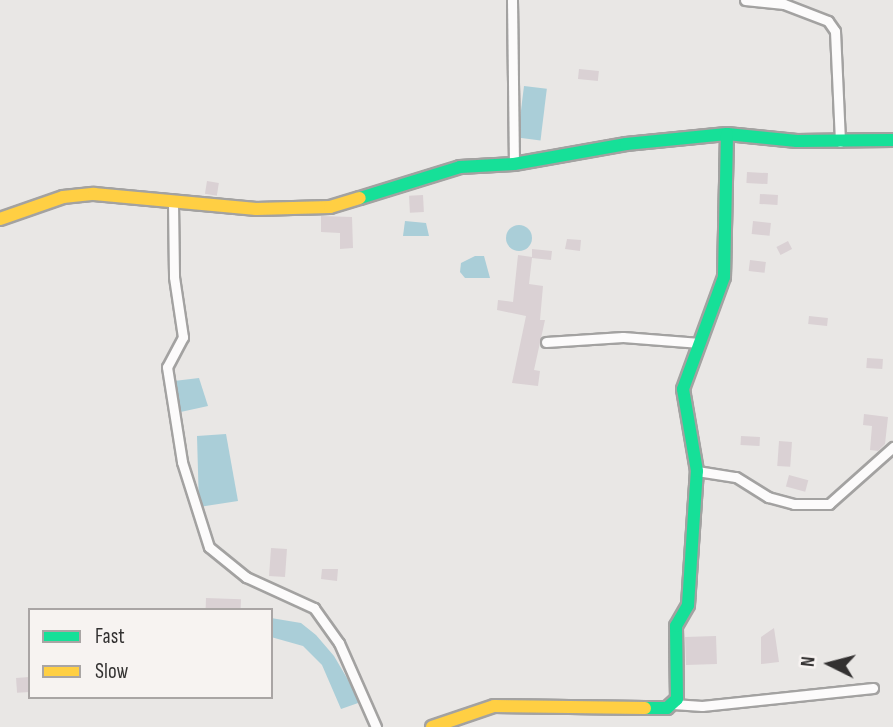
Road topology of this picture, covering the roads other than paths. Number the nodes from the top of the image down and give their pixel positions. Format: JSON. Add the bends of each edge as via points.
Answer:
{"nodes":[{"id":1,"x":512,"y":0,"type":"edge"},
{"id":2,"x":745,"y":0,"type":"edge"},
{"id":3,"x":727,"y":134,"type":"junction"},
{"id":4,"x":893,"y":140,"type":"edge"},
{"id":5,"x":840,"y":142,"type":"junction"},
{"id":6,"x":514,"y":164,"type":"junction"},
{"id":7,"x":173,"y":203,"type":"junction"},
{"id":8,"x":0,"y":219,"type":"edge"},
{"id":9,"x":546,"y":342,"type":"dead end"},
{"id":10,"x":700,"y":343,"type":"junction"},
{"id":11,"x":893,"y":447,"type":"edge"},
{"id":12,"x":697,"y":471,"type":"junction"},
{"id":13,"x":873,"y":688,"type":"dead end"},
{"id":14,"x":673,"y":704,"type":"junction"},
{"id":15,"x":376,"y":727,"type":"edge"},
{"id":16,"x":432,"y":727,"type":"edge"}],
"edges":[{"from":1,"to":6,"type":"street"},
{"from":2,"to":5,"type":"street","via":[[784,4],[828,21],[835,31]]},
{"from":3,"to":5,"type":"street"},
{"from":3,"to":6,"type":"street","via":[[626,144]]},
{"from":3,"to":10,"type":"street","via":[[724,277]]},
{"from":4,"to":5,"type":"street"},
{"from":6,"to":7,"type":"street","via":[[460,167],[330,208],[287,211]]},
{"from":7,"to":8,"type":"street","via":[[125,196],[74,196]]},
{"from":7,"to":15,"type":"street","via":[[174,277],[183,337],[167,367],[182,462],[209,547],[246,577],[314,608],[339,643]]},
{"from":9,"to":10,"type":"street","via":[[612,337]]},
{"from":10,"to":12,"type":"street","via":[[684,389]]},
{"from":11,"to":12,"type":"street","via":[[828,504],[794,504],[768,497],[736,477]]},
{"from":12,"to":14,"type":"street","via":[[692,572],[688,605],[676,626],[679,689]]},
{"from":13,"to":14,"type":"street","via":[[702,706]]},
{"from":14,"to":16,"type":"street","via":[[667,708],[516,704],[474,710]]}]}
